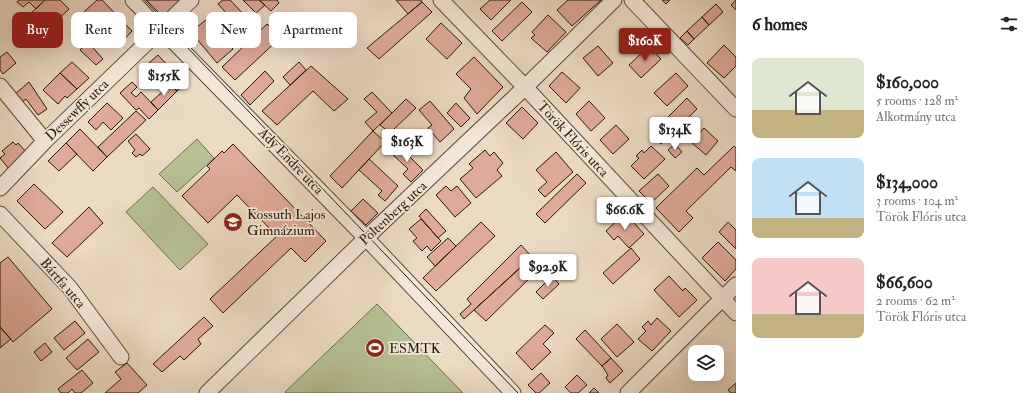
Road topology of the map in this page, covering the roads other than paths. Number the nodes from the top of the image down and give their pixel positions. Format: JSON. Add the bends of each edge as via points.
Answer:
{"nodes":[{"id":1,"x":133,"y":0,"type":"edge"},
{"id":2,"x":191,"y":0,"type":"edge"},
{"id":3,"x":441,"y":0,"type":"edge"},
{"id":4,"x":614,"y":0,"type":"edge"},
{"id":5,"x":632,"y":0,"type":"edge"},
{"id":6,"x":145,"y":12,"type":"edge"},
{"id":7,"x":179,"y":12,"type":"edge"},
{"id":8,"x":141,"y":48,"type":"edge"},
{"id":9,"x":180,"y":48,"type":"edge"},
{"id":10,"x":0,"y":86,"type":"edge"},
{"id":11,"x":525,"y":87,"type":"junction"},
{"id":12,"x":736,"y":109,"type":"edge"},
{"id":13,"x":45,"y":141,"type":"junction"},
{"id":14,"x":0,"y":188,"type":"edge"},
{"id":15,"x":0,"y":214,"type":"edge"},
{"id":16,"x":366,"y":238,"type":"junction"},
{"id":17,"x":736,"y":285,"type":"edge"},
{"id":18,"x":722,"y":298,"type":"junction"},
{"id":19,"x":736,"y":313,"type":"edge"},
{"id":20,"x":121,"y":357,"type":"dead end"},
{"id":21,"x":207,"y":393,"type":"edge"},
{"id":22,"x":513,"y":393,"type":"edge"},
{"id":23,"x":628,"y":393,"type":"edge"}],
"edges":[{"from":1,"to":6,"type":"street","name":"Ady Endre utca"},
{"from":2,"to":7,"type":"street","name":"Dessewffy utca"},
{"from":3,"to":11,"type":"street","name":"Török Flóris utca"},
{"from":4,"to":11,"type":"street","name":"Pöltenberg utca"},
{"from":5,"to":12,"type":"street"},
{"from":8,"to":13,"type":"street","name":"Dessewffy utca"},
{"from":9,"to":16,"type":"street","name":"Ady Endre utca"},
{"from":10,"to":13,"type":"street"},
{"from":11,"to":16,"type":"street","name":"Pöltenberg utca"},
{"from":11,"to":18,"type":"street","name":"Török Flóris utca"},
{"from":13,"to":14,"type":"street","name":"Dessewffy utca"},
{"from":15,"to":20,"type":"street","name":"Bártfa utca","via":[[70,288]]},
{"from":16,"to":21,"type":"street","name":"Pöltenberg utca"},
{"from":16,"to":22,"type":"street","name":"Ady Endre utca"},
{"from":17,"to":18,"type":"street"},
{"from":18,"to":19,"type":"street","name":"Török Flóris utca"},
{"from":18,"to":23,"type":"street"}]}
